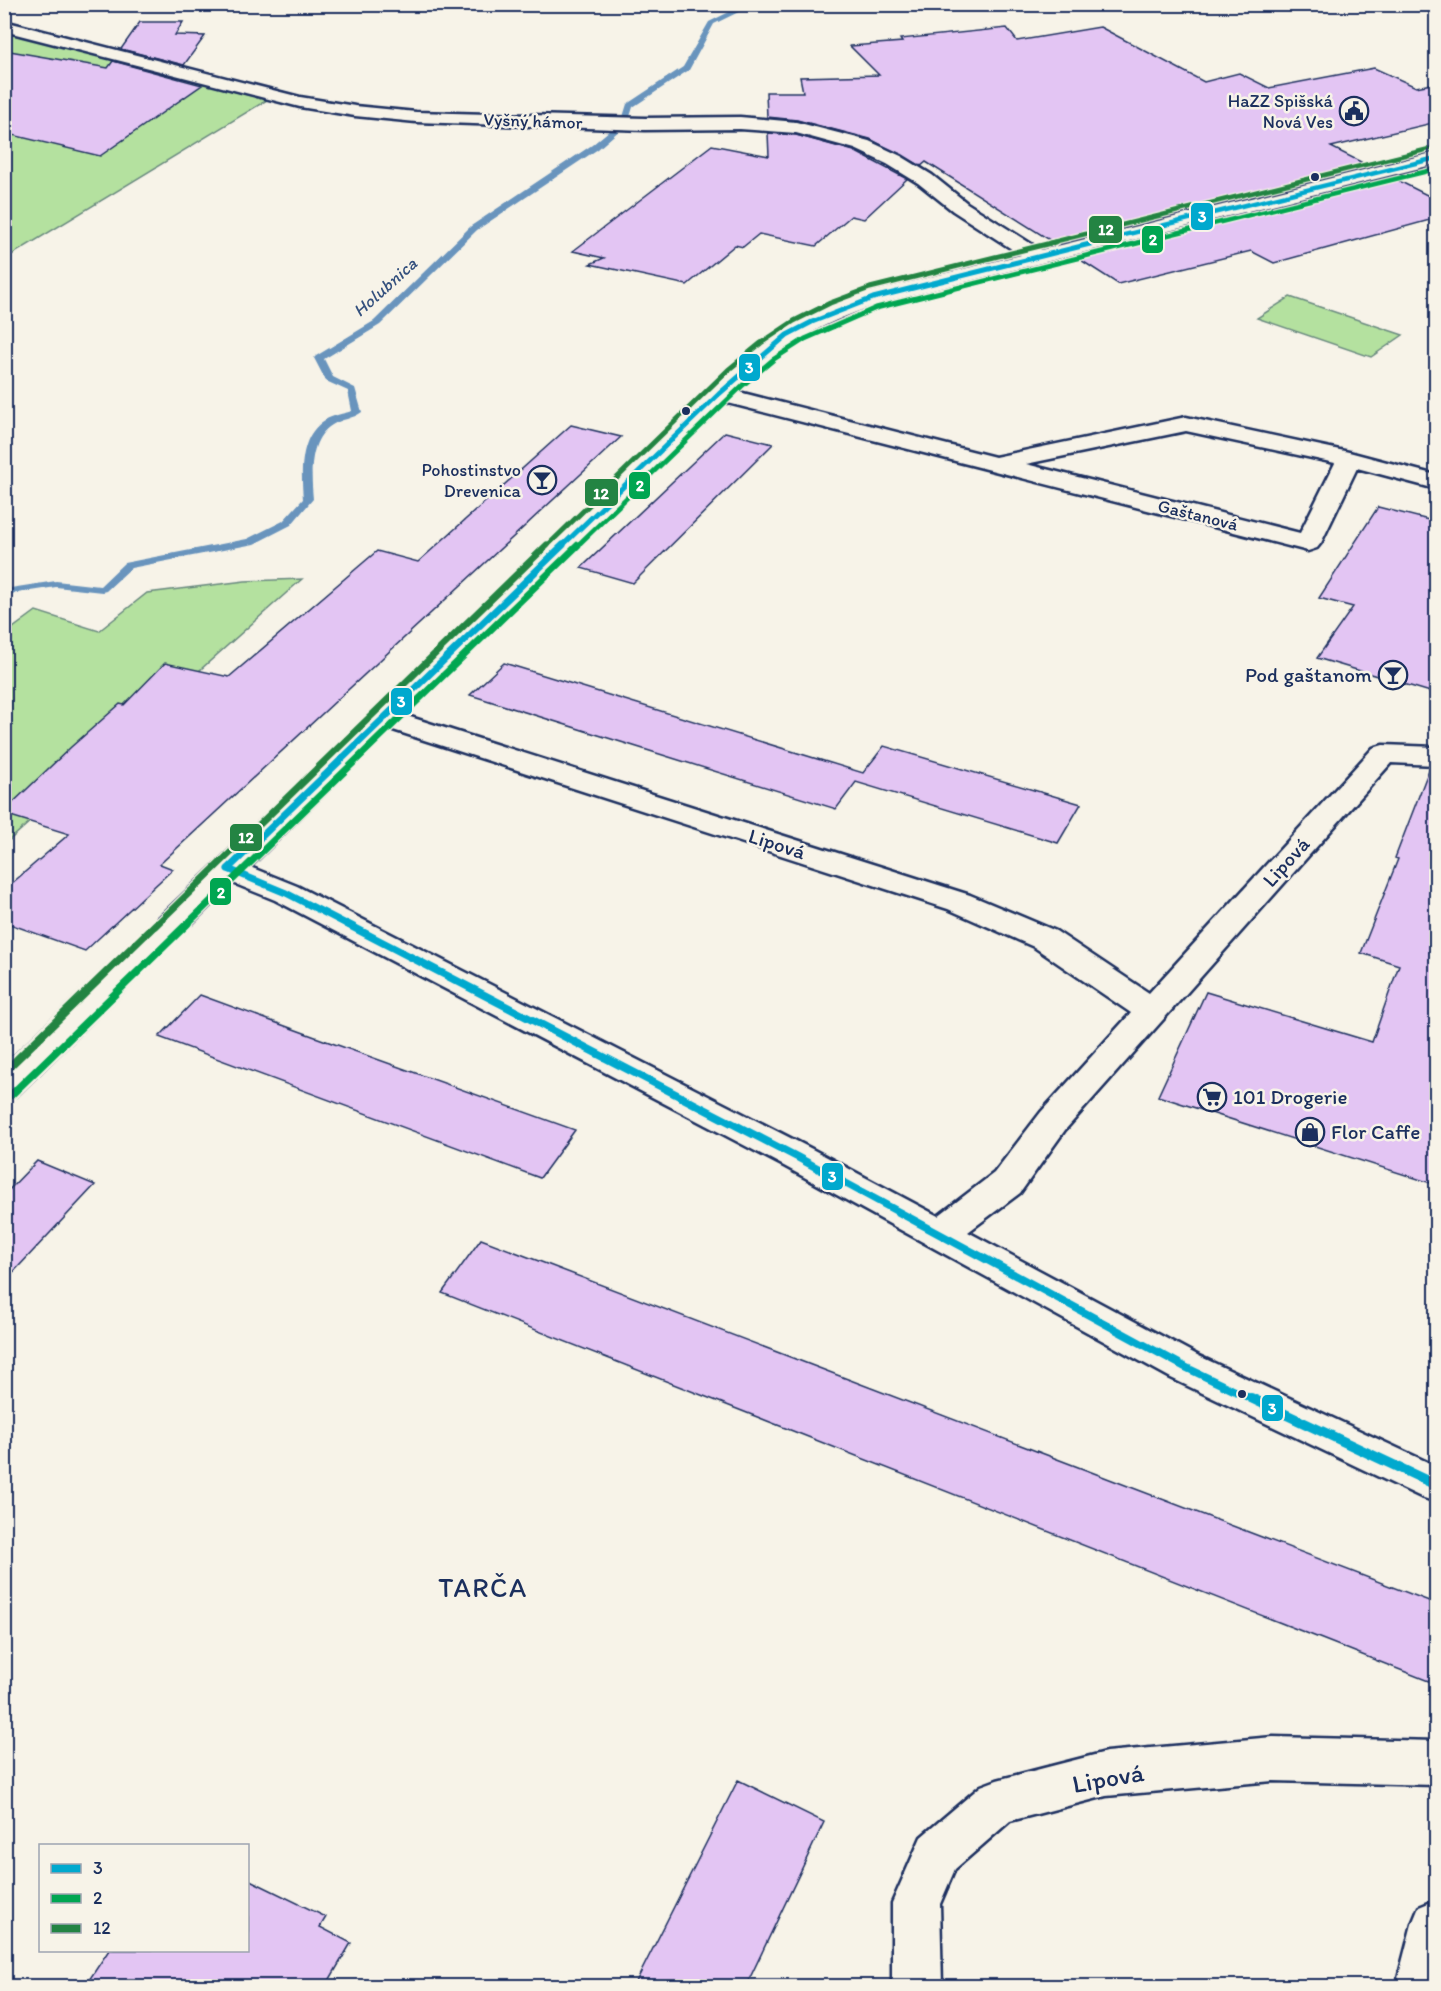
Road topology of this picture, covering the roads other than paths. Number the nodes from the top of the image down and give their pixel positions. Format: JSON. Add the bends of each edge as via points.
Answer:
{"nodes":[{"id":1,"x":4,"y":26,"type":"edge"},
{"id":2,"x":1437,"y":158,"type":"edge"},
{"id":3,"x":1036,"y":256,"type":"junction"},
{"id":4,"x":718,"y":394,"type":"junction"},
{"id":5,"x":1349,"y":459,"type":"junction"},
{"id":6,"x":999,"y":463,"type":"junction"},
{"id":7,"x":1437,"y":482,"type":"edge"},
{"id":8,"x":384,"y":718,"type":"junction"},
{"id":9,"x":1437,"y":756,"type":"edge"},
{"id":10,"x":228,"y":869,"type":"junction"},
{"id":11,"x":1152,"y":1011,"type":"junction"},
{"id":12,"x":4,"y":1087,"type":"edge"},
{"id":13,"x":939,"y":1234,"type":"junction"},
{"id":14,"x":1437,"y":1485,"type":"edge"},
{"id":15,"x":1437,"y":1763,"type":"edge"},
{"id":16,"x":1437,"y":1924,"type":"edge"},
{"id":17,"x":917,"y":1986,"type":"edge"},
{"id":18,"x":1421,"y":1986,"type":"edge"}],
"edges":[{"from":1,"to":3,"type":"street","name":"Vyšný hámor","via":[[324,106],[416,117],[769,124],[796,128],[862,146],[925,179],[960,207]]},
{"from":2,"to":3,"type":"street"},
{"from":3,"to":4,"type":"street","via":[[873,298],[812,322],[787,335]]},
{"from":4,"to":6,"type":"street","name":"Gaštanová"},
{"from":4,"to":8,"type":"street"},
{"from":5,"to":6,"type":"street","name":"Gaštanová","via":[[1186,424]]},
{"from":5,"to":6,"type":"street","name":"Gaštanová","via":[[1308,543]]},
{"from":5,"to":7,"type":"street","name":"Gaštanová"},
{"from":8,"to":10,"type":"street"},
{"from":8,"to":11,"type":"street","name":"Lipová","via":[[959,903],[1045,939]]},
{"from":9,"to":11,"type":"street","name":"Lipová","via":[[1383,754]]},
{"from":10,"to":12,"type":"street"},
{"from":10,"to":13,"type":"street","via":[[285,893]]},
{"from":11,"to":13,"type":"street","name":"Lipová","via":[[1053,1121],[1007,1183]]},
{"from":13,"to":14,"type":"street","via":[[1185,1367]]},
{"from":15,"to":17,"type":"street","name":"Lipová","via":[[1273,1759],[1106,1774],[997,1802],[938,1853],[916,1903]]},
{"from":16,"to":18,"type":"street"}]}
